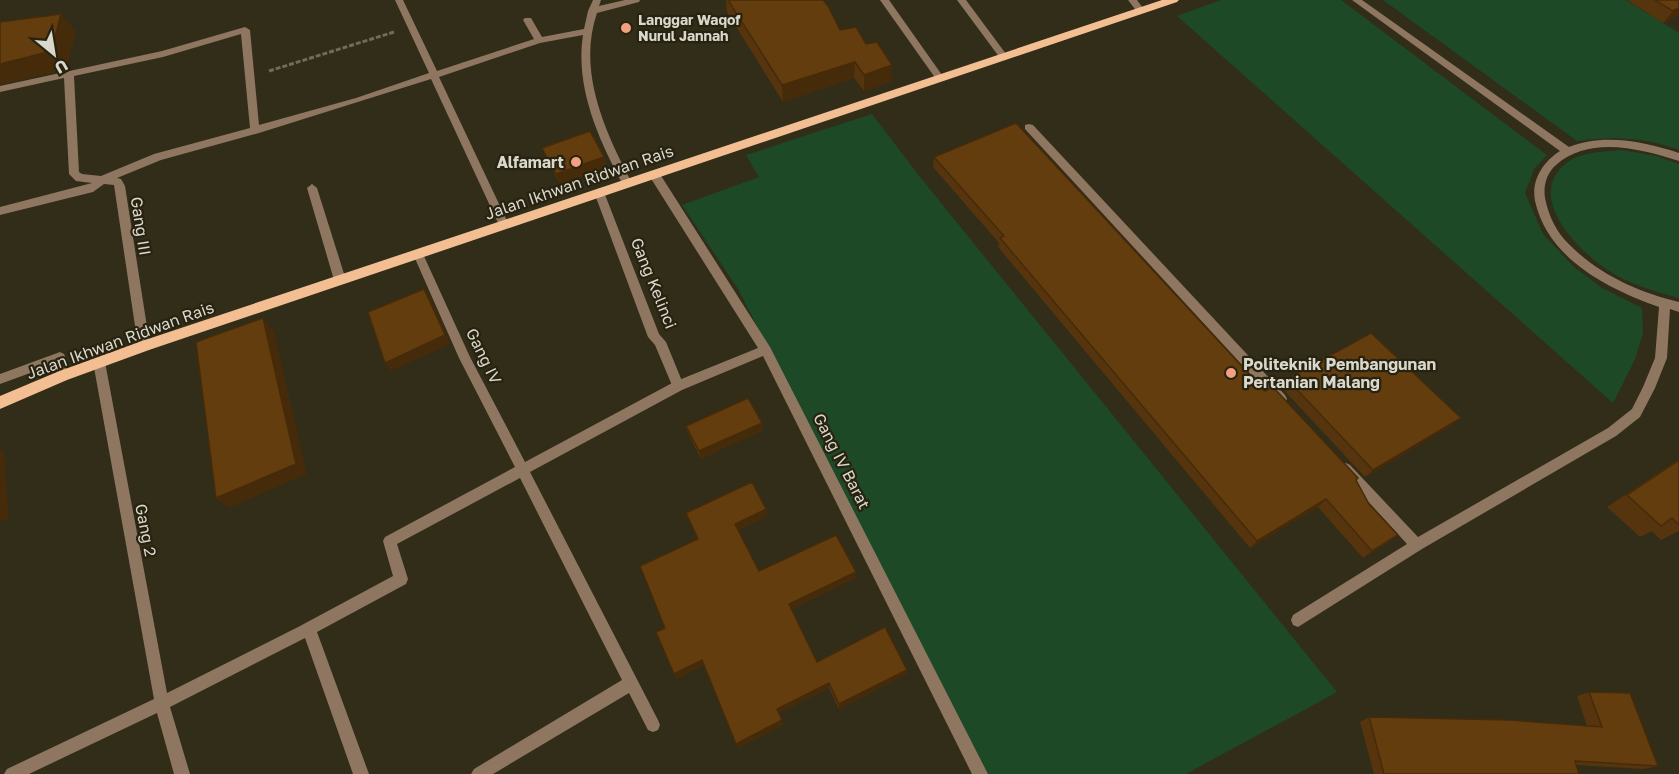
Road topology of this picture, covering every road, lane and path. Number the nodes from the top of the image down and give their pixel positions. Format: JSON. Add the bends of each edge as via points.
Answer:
{"nodes":[{"id":1,"x":399,"y":0,"type":"edge"},
{"id":2,"x":597,"y":0,"type":"edge"},
{"id":3,"x":636,"y":0,"type":"edge"},
{"id":4,"x":884,"y":0,"type":"edge"},
{"id":5,"x":962,"y":0,"type":"edge"},
{"id":6,"x":1132,"y":0,"type":"edge"},
{"id":7,"x":1173,"y":0,"type":"edge"},
{"id":8,"x":1356,"y":0,"type":"edge"},
{"id":9,"x":592,"y":11,"type":"junction"},
{"id":10,"x":1141,"y":11,"type":"junction"},
{"id":11,"x":528,"y":20,"type":"dead end"},
{"id":12,"x":412,"y":27,"type":"junction"},
{"id":13,"x":586,"y":31,"type":"junction"},
{"id":14,"x":539,"y":40,"type":"junction"},
{"id":15,"x":1003,"y":56,"type":"junction"},
{"id":16,"x":69,"y":74,"type":"junction"},
{"id":17,"x":434,"y":74,"type":"junction"},
{"id":18,"x":250,"y":77,"type":"junction"},
{"id":19,"x":939,"y":77,"type":"junction"},
{"id":20,"x":0,"y":89,"type":"edge"},
{"id":21,"x":1029,"y":127,"type":"dead end"},
{"id":22,"x":255,"y":131,"type":"junction"},
{"id":23,"x":1567,"y":151,"type":"junction"},
{"id":24,"x":1679,"y":157,"type":"edge"},
{"id":25,"x":654,"y":174,"type":"junction"},
{"id":26,"x":102,"y":180,"type":"junction"},
{"id":27,"x":627,"y":183,"type":"junction"},
{"id":28,"x":312,"y":188,"type":"dead end"},
{"id":29,"x":599,"y":192,"type":"junction"},
{"id":30,"x":0,"y":211,"type":"edge"},
{"id":31,"x":504,"y":225,"type":"junction"},
{"id":32,"x":418,"y":254,"type":"junction"},
{"id":33,"x":340,"y":280,"type":"junction"},
{"id":34,"x":1665,"y":305,"type":"junction"},
{"id":35,"x":1679,"y":307,"type":"edge"},
{"id":36,"x":144,"y":346,"type":"junction"},
{"id":37,"x":766,"y":350,"type":"junction"},
{"id":38,"x":99,"y":362,"type":"junction"},
{"id":39,"x":62,"y":376,"type":"junction"},
{"id":40,"x":0,"y":379,"type":"edge"},
{"id":41,"x":678,"y":386,"type":"junction"},
{"id":42,"x":0,"y":403,"type":"edge"},
{"id":43,"x":1287,"y":405,"type":"edge"},
{"id":44,"x":1336,"y":458,"type":"edge"},
{"id":45,"x":524,"y":471,"type":"junction"},
{"id":46,"x":1417,"y":545,"type":"junction"},
{"id":47,"x":1298,"y":620,"type":"dead end"},
{"id":48,"x":309,"y":630,"type":"junction"},
{"id":49,"x":631,"y":683,"type":"junction"},
{"id":50,"x":162,"y":705,"type":"junction"},
{"id":51,"x":653,"y":725,"type":"dead end"},
{"id":52,"x":12,"y":774,"type":"edge"},
{"id":53,"x":182,"y":774,"type":"edge"},
{"id":54,"x":361,"y":774,"type":"edge"},
{"id":55,"x":480,"y":774,"type":"edge"},
{"id":56,"x":980,"y":774,"type":"edge"}],
"edges":[{"from":1,"to":12,"type":"street"},
{"from":2,"to":9,"type":"street"},
{"from":3,"to":9,"type":"street"},
{"from":4,"to":19,"type":"street"},
{"from":5,"to":15,"type":"street"},
{"from":6,"to":10,"type":"street"},
{"from":7,"to":10,"type":"main road","name":"Jalan Ikhwan Ridwan Rais"},
{"from":8,"to":23,"type":"street"},
{"from":9,"to":13,"type":"street"},
{"from":10,"to":15,"type":"main road","name":"Jalan Ikhwan Ridwan Rais"},
{"from":11,"to":14,"type":"street"},
{"from":12,"to":17,"type":"street"},
{"from":12,"to":18,"type":"path"},
{"from":13,"to":14,"type":"street"},
{"from":13,"to":27,"type":"street","via":[[585,59],[592,98],[600,126]]},
{"from":14,"to":17,"type":"street"},
{"from":15,"to":19,"type":"main road","name":"Jalan Ikhwan Ridwan Rais"},
{"from":16,"to":18,"type":"street","via":[[163,54],[245,30]]},
{"from":16,"to":20,"type":"street"},
{"from":16,"to":26,"type":"street","name":"Gang III","via":[[74,174]]},
{"from":17,"to":22,"type":"street"},
{"from":17,"to":31,"type":"street"},
{"from":18,"to":22,"type":"street"},
{"from":19,"to":25,"type":"main road","name":"Jalan Ikhwan Ridwan Rais"},
{"from":21,"to":43,"type":"street"},
{"from":22,"to":26,"type":"street","via":[[158,157]]},
{"from":23,"to":24,"type":"street","via":[[1595,144],[1629,144]]},
{"from":23,"to":34,"type":"street","via":[[1548,166],[1539,186],[1542,211],[1557,238],[1584,265],[1622,288]]},
{"from":25,"to":27,"type":"main road","name":"Jalan Ikhwan Ridwan Rais"},
{"from":25,"to":37,"type":"street","name":"Gang IV Barat"},
{"from":26,"to":30,"type":"street","via":[[93,188]]},
{"from":26,"to":36,"type":"street","name":"Gang III","via":[[120,186]]},
{"from":27,"to":29,"type":"main road","name":"Jalan Ikhwan Ridwan Rais"},
{"from":28,"to":33,"type":"street"},
{"from":29,"to":31,"type":"main road","name":"Jalan Ikhwan Ridwan Rais"},
{"from":29,"to":41,"type":"street","name":"Gang Kelinci","via":[[654,337],[660,342]]},
{"from":31,"to":32,"type":"main road","name":"Jalan Ikhwan Ridwan Rais"},
{"from":32,"to":33,"type":"main road","name":"Jalan Ikhwan Ridwan Rais"},
{"from":32,"to":45,"type":"street","name":"Gang IV","via":[[465,358]]},
{"from":33,"to":36,"type":"main road","name":"Jalan Ikhwan Ridwan Rais"},
{"from":34,"to":35,"type":"street"},
{"from":34,"to":46,"type":"street","via":[[1661,358],[1636,413],[1612,432]]},
{"from":36,"to":38,"type":"main road","name":"Jalan Ikhwan Ridwan Rais"},
{"from":37,"to":41,"type":"street"},
{"from":37,"to":56,"type":"street","name":"Gang IV Barat"},
{"from":38,"to":39,"type":"main road","name":"Jalan Ikhwan Ridwan Rais"},
{"from":38,"to":50,"type":"street","name":"Gang 2"},
{"from":39,"to":40,"type":"street","via":[[60,357]]},
{"from":39,"to":42,"type":"main road","name":"Jalan Ikhwan Ridwan Rais"},
{"from":41,"to":45,"type":"street"},
{"from":44,"to":46,"type":"street"},
{"from":45,"to":48,"type":"street","via":[[390,541],[401,579]]},
{"from":45,"to":49,"type":"street","name":"Gang IV"},
{"from":46,"to":47,"type":"street"},
{"from":48,"to":50,"type":"street"},
{"from":48,"to":54,"type":"street"},
{"from":49,"to":51,"type":"street","name":"Gang IV"},
{"from":49,"to":55,"type":"street"},
{"from":50,"to":52,"type":"street"},
{"from":50,"to":53,"type":"street"}]}
